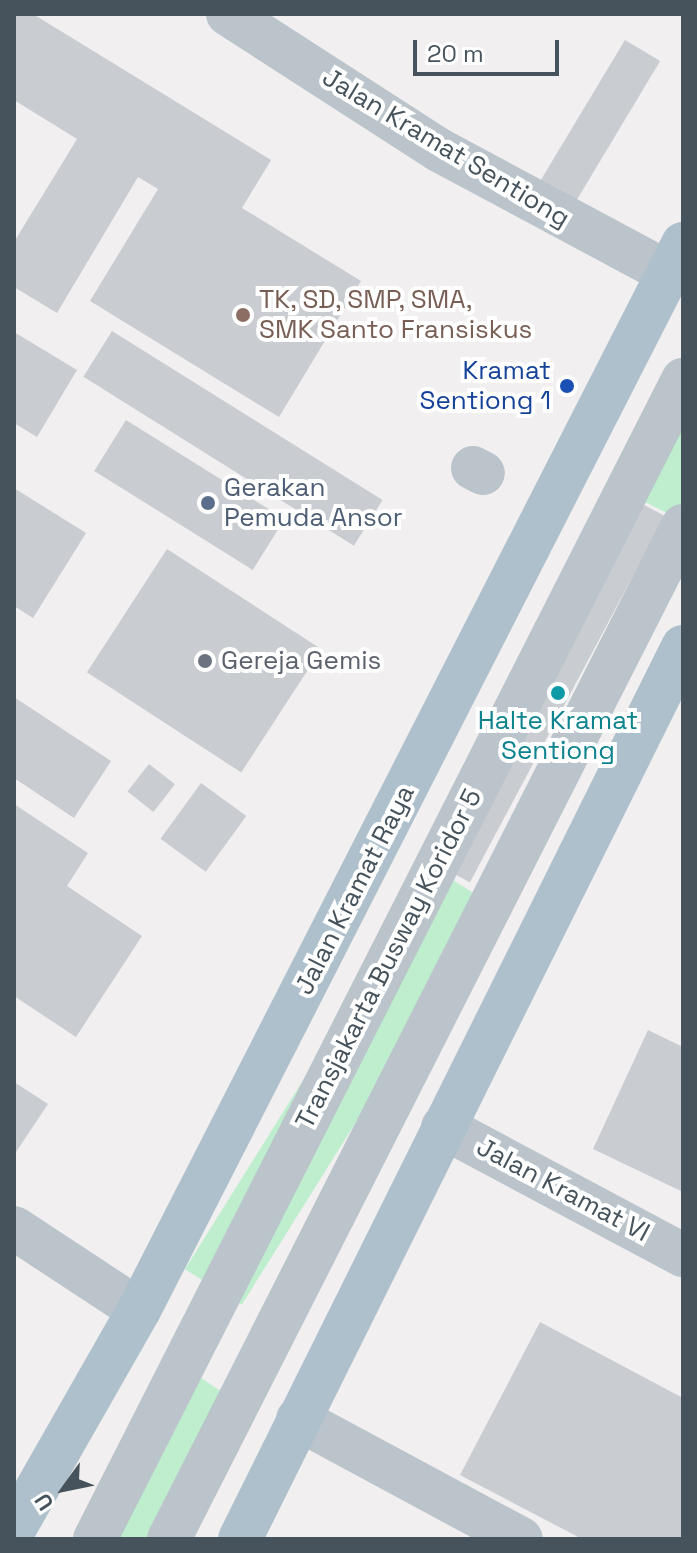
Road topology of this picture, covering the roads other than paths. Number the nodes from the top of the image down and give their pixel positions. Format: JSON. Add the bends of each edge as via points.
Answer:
{"nodes":[{"id":1,"x":228,"y":14,"type":"edge"},
{"id":2,"x":676,"y":258,"type":"edge"},
{"id":3,"x":683,"y":380,"type":"edge"},
{"id":4,"x":683,"y":526,"type":"edge"},
{"id":5,"x":679,"y":666,"type":"edge"},
{"id":6,"x":443,"y":1127,"type":"junction"},
{"id":7,"x":14,"y":1228,"type":"edge"},
{"id":8,"x":683,"y":1255,"type":"edge"},
{"id":9,"x":139,"y":1310,"type":"junction"},
{"id":10,"x":298,"y":1419,"type":"junction"},
{"id":11,"x":15,"y":1522,"type":"edge"},
{"id":12,"x":95,"y":1539,"type":"edge"},
{"id":13,"x":169,"y":1539,"type":"edge"},
{"id":14,"x":240,"y":1539,"type":"edge"},
{"id":15,"x":521,"y":1539,"type":"edge"}],
"edges":[{"from":1,"to":2,"type":"street","name":"Jalan Kramat Sentiong","via":[[439,150]]},
{"from":2,"to":9,"type":"main road","name":"Jalan Kramat Raya"},
{"from":3,"to":12,"type":"street","name":"Transjakarta Busway Koridor 5"},
{"from":4,"to":13,"type":"street"},
{"from":5,"to":6,"type":"main road"},
{"from":6,"to":8,"type":"street","name":"Jalan Kramat VI"},
{"from":6,"to":10,"type":"main road"},
{"from":7,"to":9,"type":"street"},
{"from":9,"to":11,"type":"main road","name":"Jalan Kramat Raya"},
{"from":10,"to":14,"type":"main road"},
{"from":10,"to":15,"type":"street"}]}
